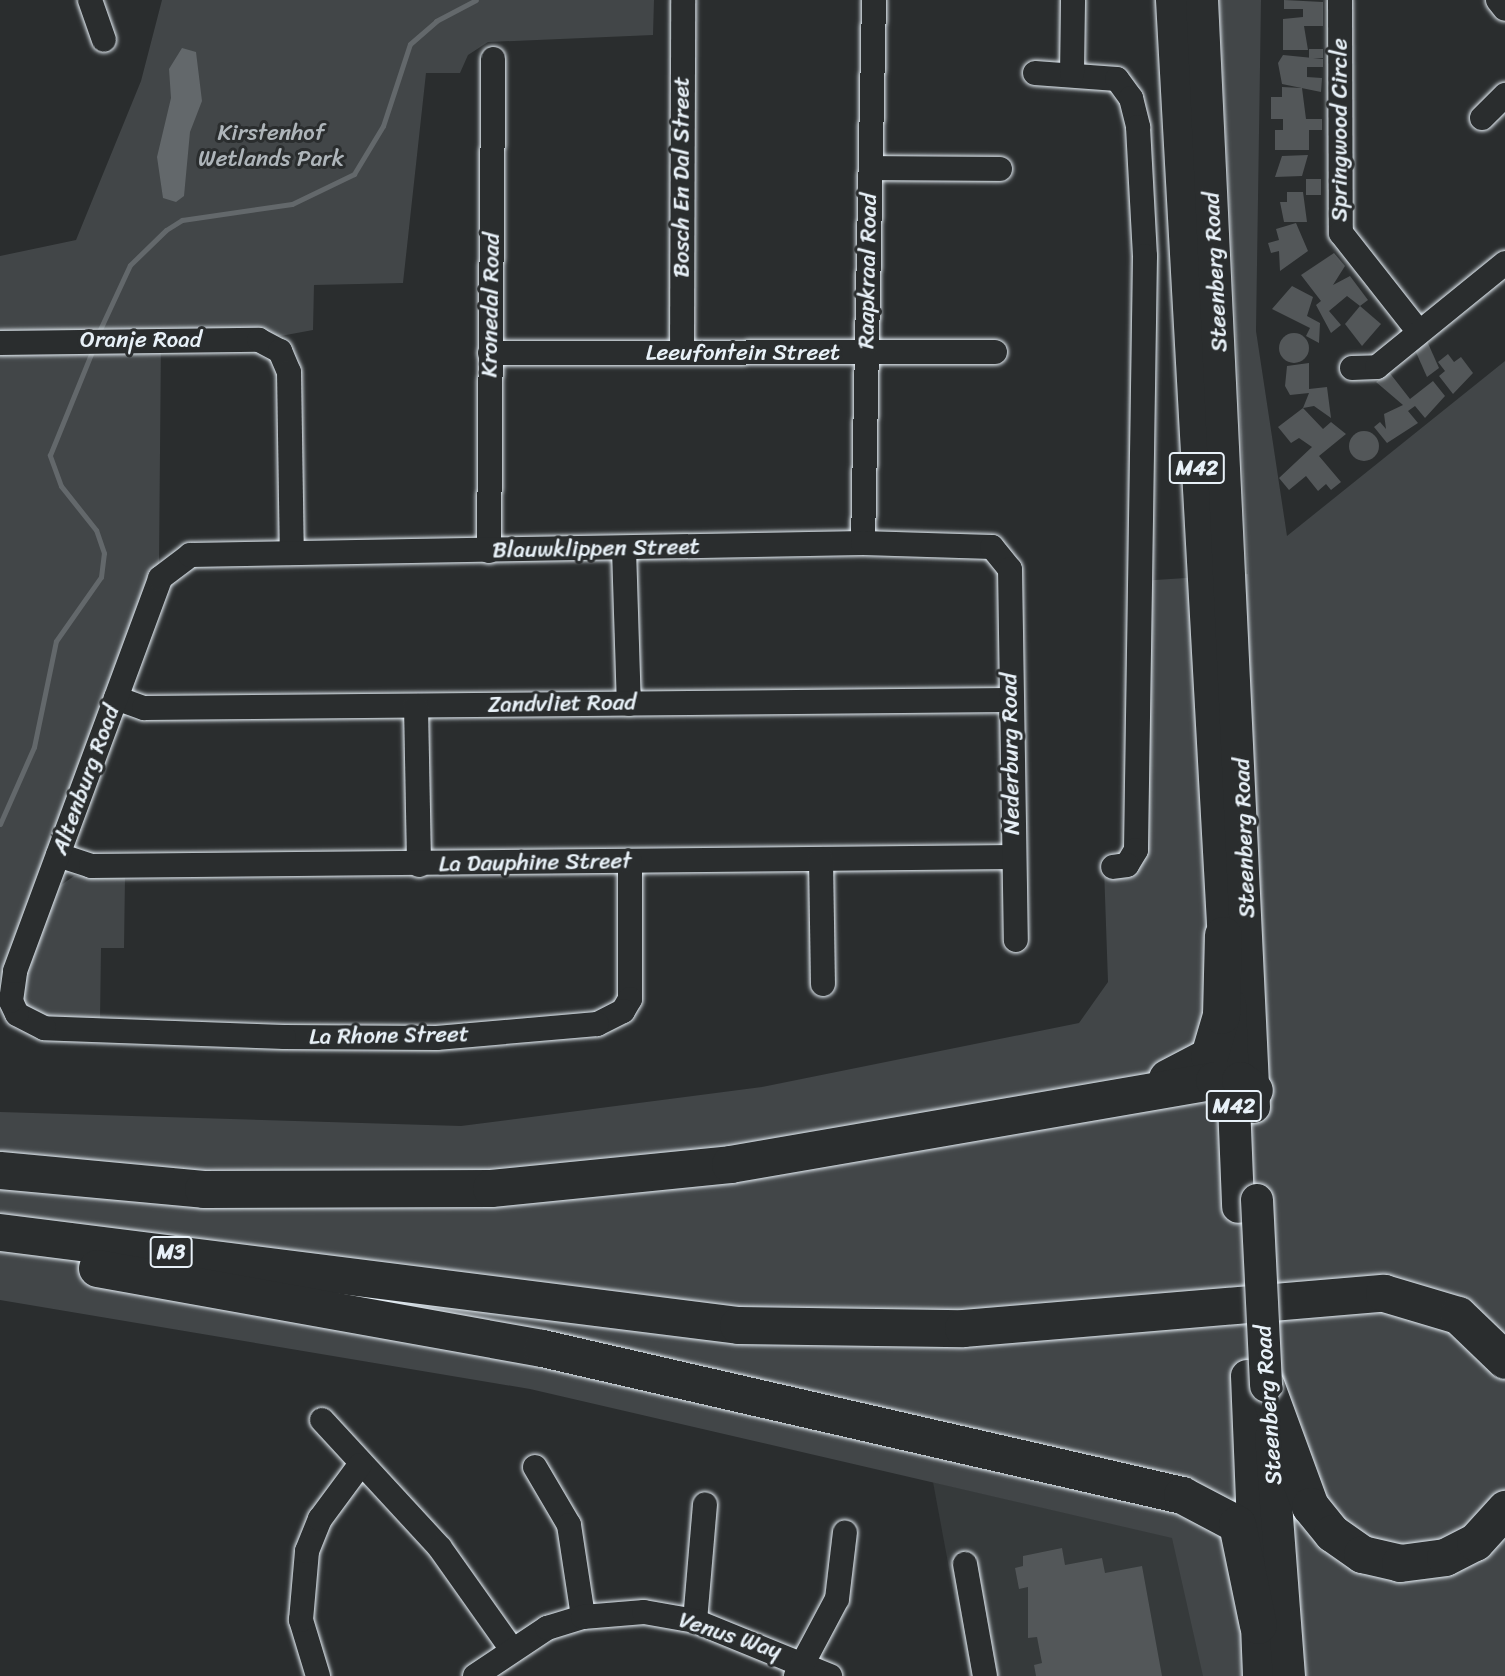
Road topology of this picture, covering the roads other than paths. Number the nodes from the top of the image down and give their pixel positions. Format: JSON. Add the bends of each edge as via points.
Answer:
{"nodes":[{"id":1,"x":90,"y":0,"type":"edge"},
{"id":2,"x":683,"y":0,"type":"edge"},
{"id":3,"x":874,"y":0,"type":"edge"},
{"id":4,"x":1073,"y":0,"type":"edge"},
{"id":5,"x":1172,"y":0,"type":"edge"},
{"id":6,"x":1202,"y":0,"type":"edge"},
{"id":7,"x":1340,"y":0,"type":"edge"},
{"id":8,"x":1499,"y":0,"type":"edge"},
{"id":9,"x":1505,"y":9,"type":"edge"},
{"id":10,"x":104,"y":40,"type":"dead end"},
{"id":11,"x":493,"y":59,"type":"dead end"},
{"id":12,"x":1035,"y":73,"type":"dead end"},
{"id":13,"x":1072,"y":74,"type":"junction"},
{"id":14,"x":1505,"y":95,"type":"edge"},
{"id":15,"x":1482,"y":118,"type":"dead end"},
{"id":16,"x":871,"y":168,"type":"junction"},
{"id":17,"x":1000,"y":169,"type":"dead end"},
{"id":18,"x":1505,"y":263,"type":"edge"},
{"id":19,"x":1419,"y":332,"type":"junction"},
{"id":20,"x":0,"y":342,"type":"edge"},
{"id":21,"x":995,"y":352,"type":"dead end"},
{"id":22,"x":490,"y":353,"type":"junction"},
{"id":23,"x":682,"y":353,"type":"junction"},
{"id":24,"x":867,"y":354,"type":"junction"},
{"id":25,"x":1352,"y":369,"type":"dead end"},
{"id":26,"x":863,"y":543,"type":"junction"},
{"id":27,"x":624,"y":549,"type":"junction"},
{"id":28,"x":489,"y":551,"type":"junction"},
{"id":29,"x":292,"y":554,"type":"junction"},
{"id":30,"x":172,"y":563,"type":"joint"},
{"id":31,"x":1010,"y":569,"type":"joint"},
{"id":32,"x":116,"y":698,"type":"junction"},
{"id":33,"x":1009,"y":700,"type":"junction"},
{"id":34,"x":629,"y":704,"type":"junction"},
{"id":35,"x":416,"y":706,"type":"junction"},
{"id":36,"x":58,"y":855,"type":"junction"},
{"id":37,"x":1014,"y":857,"type":"junction"},
{"id":38,"x":821,"y":859,"type":"junction"},
{"id":39,"x":630,"y":861,"type":"junction"},
{"id":40,"x":419,"y":865,"type":"junction"},
{"id":41,"x":1113,"y":867,"type":"dead end"},
{"id":42,"x":1223,"y":935,"type":"junction"},
{"id":43,"x":1016,"y":940,"type":"dead end"},
{"id":44,"x":823,"y":984,"type":"dead end"},
{"id":45,"x":11,"y":1002,"type":"joint"},
{"id":46,"x":1244,"y":1084,"type":"junction"},
{"id":47,"x":1109,"y":1096,"type":"junction"},
{"id":48,"x":0,"y":1170,"type":"edge"},
{"id":49,"x":0,"y":1233,"type":"edge"},
{"id":50,"x":0,"y":1252,"type":"edge"},
{"id":51,"x":1505,"y":1360,"type":"edge"},
{"id":52,"x":1257,"y":1381,"type":"junction"},
{"id":53,"x":321,"y":1420,"type":"dead end"},
{"id":54,"x":360,"y":1465,"type":"junction"},
{"id":55,"x":535,"y":1466,"type":"dead end"},
{"id":56,"x":705,"y":1504,"type":"dead end"},
{"id":57,"x":1505,"y":1509,"type":"edge"},
{"id":58,"x":845,"y":1532,"type":"dead end"},
{"id":59,"x":965,"y":1563,"type":"dead end"},
{"id":60,"x":583,"y":1617,"type":"junction"},
{"id":61,"x":695,"y":1621,"type":"junction"},
{"id":62,"x":1258,"y":1625,"type":"junction"},
{"id":63,"x":510,"y":1647,"type":"junction"},
{"id":64,"x":801,"y":1668,"type":"edge"},
{"id":65,"x":318,"y":1676,"type":"edge"},
{"id":66,"x":475,"y":1676,"type":"edge"},
{"id":67,"x":830,"y":1676,"type":"edge"},
{"id":68,"x":985,"y":1676,"type":"edge"},
{"id":69,"x":1259,"y":1676,"type":"edge"},
{"id":70,"x":1289,"y":1676,"type":"edge"}],
"edges":[{"from":1,"to":10,"type":"street"},
{"from":2,"to":23,"type":"street","name":"Bosch En Dal Street"},
{"from":3,"to":16,"type":"street","name":"Raapkraal Road"},
{"from":4,"to":13,"type":"street"},
{"from":5,"to":42,"type":"main road","name":"Steenberg Road","number":"M42"},
{"from":6,"to":46,"type":"main road","name":"Steenberg Road","number":"M42"},
{"from":7,"to":19,"type":"street","name":"Springwood Circle","via":[[1340,233]]},
{"from":8,"to":9,"type":"street"},
{"from":11,"to":22,"type":"street","name":"Kronedal Road"},
{"from":12,"to":13,"type":"street"},
{"from":13,"to":41,"type":"street","via":[[1117,79],[1131,98],[1140,141],[1145,256],[1136,850],[1127,865]]},
{"from":14,"to":15,"type":"street"},
{"from":16,"to":17,"type":"street"},
{"from":16,"to":24,"type":"street","name":"Raapkraal Road"},
{"from":18,"to":19,"type":"street"},
{"from":19,"to":25,"type":"street","via":[[1377,367]]},
{"from":20,"to":29,"type":"street","name":"Oranje Road","via":[[259,340],[280,351],[289,372]]},
{"from":21,"to":24,"type":"street","name":"Leeufontein Street"},
{"from":22,"to":23,"type":"street","name":"Leeufontein Street"},
{"from":22,"to":28,"type":"street","name":"Kronedal Road"},
{"from":23,"to":24,"type":"street","name":"Leeufontein Street"},
{"from":24,"to":26,"type":"street","name":"Raapkraal Road"},
{"from":26,"to":27,"type":"street","name":"Blauwklippen Street"},
{"from":26,"to":31,"type":"street","name":"Blauwklippen Street","via":[[977,543],[1004,554]]},
{"from":27,"to":28,"type":"street","name":"Blauwklippen Street"},
{"from":27,"to":34,"type":"street"},
{"from":28,"to":29,"type":"street","name":"Blauwklippen Street"},
{"from":29,"to":30,"type":"street","name":"Blauwklippen Street","via":[[190,555]]},
{"from":30,"to":32,"type":"street","name":"Altenburg Road","via":[[160,578]]},
{"from":31,"to":33,"type":"street","name":"Nederburg Road"},
{"from":32,"to":35,"type":"street","name":"Zandvliet Road","via":[[144,708]]},
{"from":32,"to":36,"type":"street","name":"Altenburg Road"},
{"from":33,"to":34,"type":"street","name":"Zandvliet Road"},
{"from":33,"to":37,"type":"street","name":"Nederburg Road"},
{"from":34,"to":35,"type":"street","name":"Zandvliet Road"},
{"from":35,"to":40,"type":"street"},
{"from":36,"to":40,"type":"street","name":"La Dauphine Street","via":[[91,866]]},
{"from":36,"to":45,"type":"street","name":"Altenburg Road","via":[[15,971]]},
{"from":37,"to":38,"type":"street","name":"La Dauphine Street"},
{"from":37,"to":43,"type":"street","name":"Nederburg Road"},
{"from":38,"to":39,"type":"street","name":"La Dauphine Street"},
{"from":38,"to":44,"type":"street"},
{"from":39,"to":40,"type":"street","name":"La Dauphine Street"},
{"from":39,"to":45,"type":"street","name":"La Rhone Street","via":[[630,999],[623,1011],[597,1024],[437,1038],[44,1028],[17,1014]]},
{"from":42,"to":46,"type":"main road","name":"Steenberg Road","number":"M42"},
{"from":42,"to":47,"type":"highway","via":[[1221,1015],[1209,1056],[1185,1073]]},
{"from":46,"to":47,"type":"highway"},
{"from":46,"to":52,"type":"main road","name":"Steenberg Road","number":"M42","bridge":true},
{"from":47,"to":48,"type":"highway","via":[[730,1164],[504,1187],[203,1189]]},
{"from":49,"to":51,"type":"highway","number":"M3","via":[[738,1325],[868,1330],[1371,1292],[1449,1310],[1481,1331]]},
{"from":50,"to":62,"type":"highway","via":[[542,1348],[1182,1495],[1237,1524]]},
{"from":52,"to":57,"type":"highway","via":[[1310,1506],[1332,1533],[1362,1553],[1400,1563],[1446,1558],[1475,1542]]},
{"from":52,"to":62,"type":"main road","name":"Steenberg Road","number":"M42"},
{"from":52,"to":70,"type":"main road","name":"Steenberg Road","number":"M42"},
{"from":53,"to":54,"type":"street"},
{"from":54,"to":63,"type":"street","via":[[440,1548]]},
{"from":54,"to":65,"type":"street","via":[[320,1519],[307,1551],[301,1620]]},
{"from":55,"to":60,"type":"street","via":[[569,1525]]},
{"from":56,"to":61,"type":"street"},
{"from":58,"to":64,"type":"street","via":[[842,1584]]},
{"from":59,"to":68,"type":"street"},
{"from":60,"to":61,"type":"street","name":"Venus Way","via":[[644,1612]]},
{"from":60,"to":63,"type":"street","name":"Venus Way"},
{"from":61,"to":64,"type":"street","name":"Venus Way"},
{"from":62,"to":69,"type":"main road","name":"Steenberg Road","number":"M42"},
{"from":63,"to":66,"type":"street","name":"Venus Way"},
{"from":64,"to":67,"type":"street","name":"Venus Way"}]}
